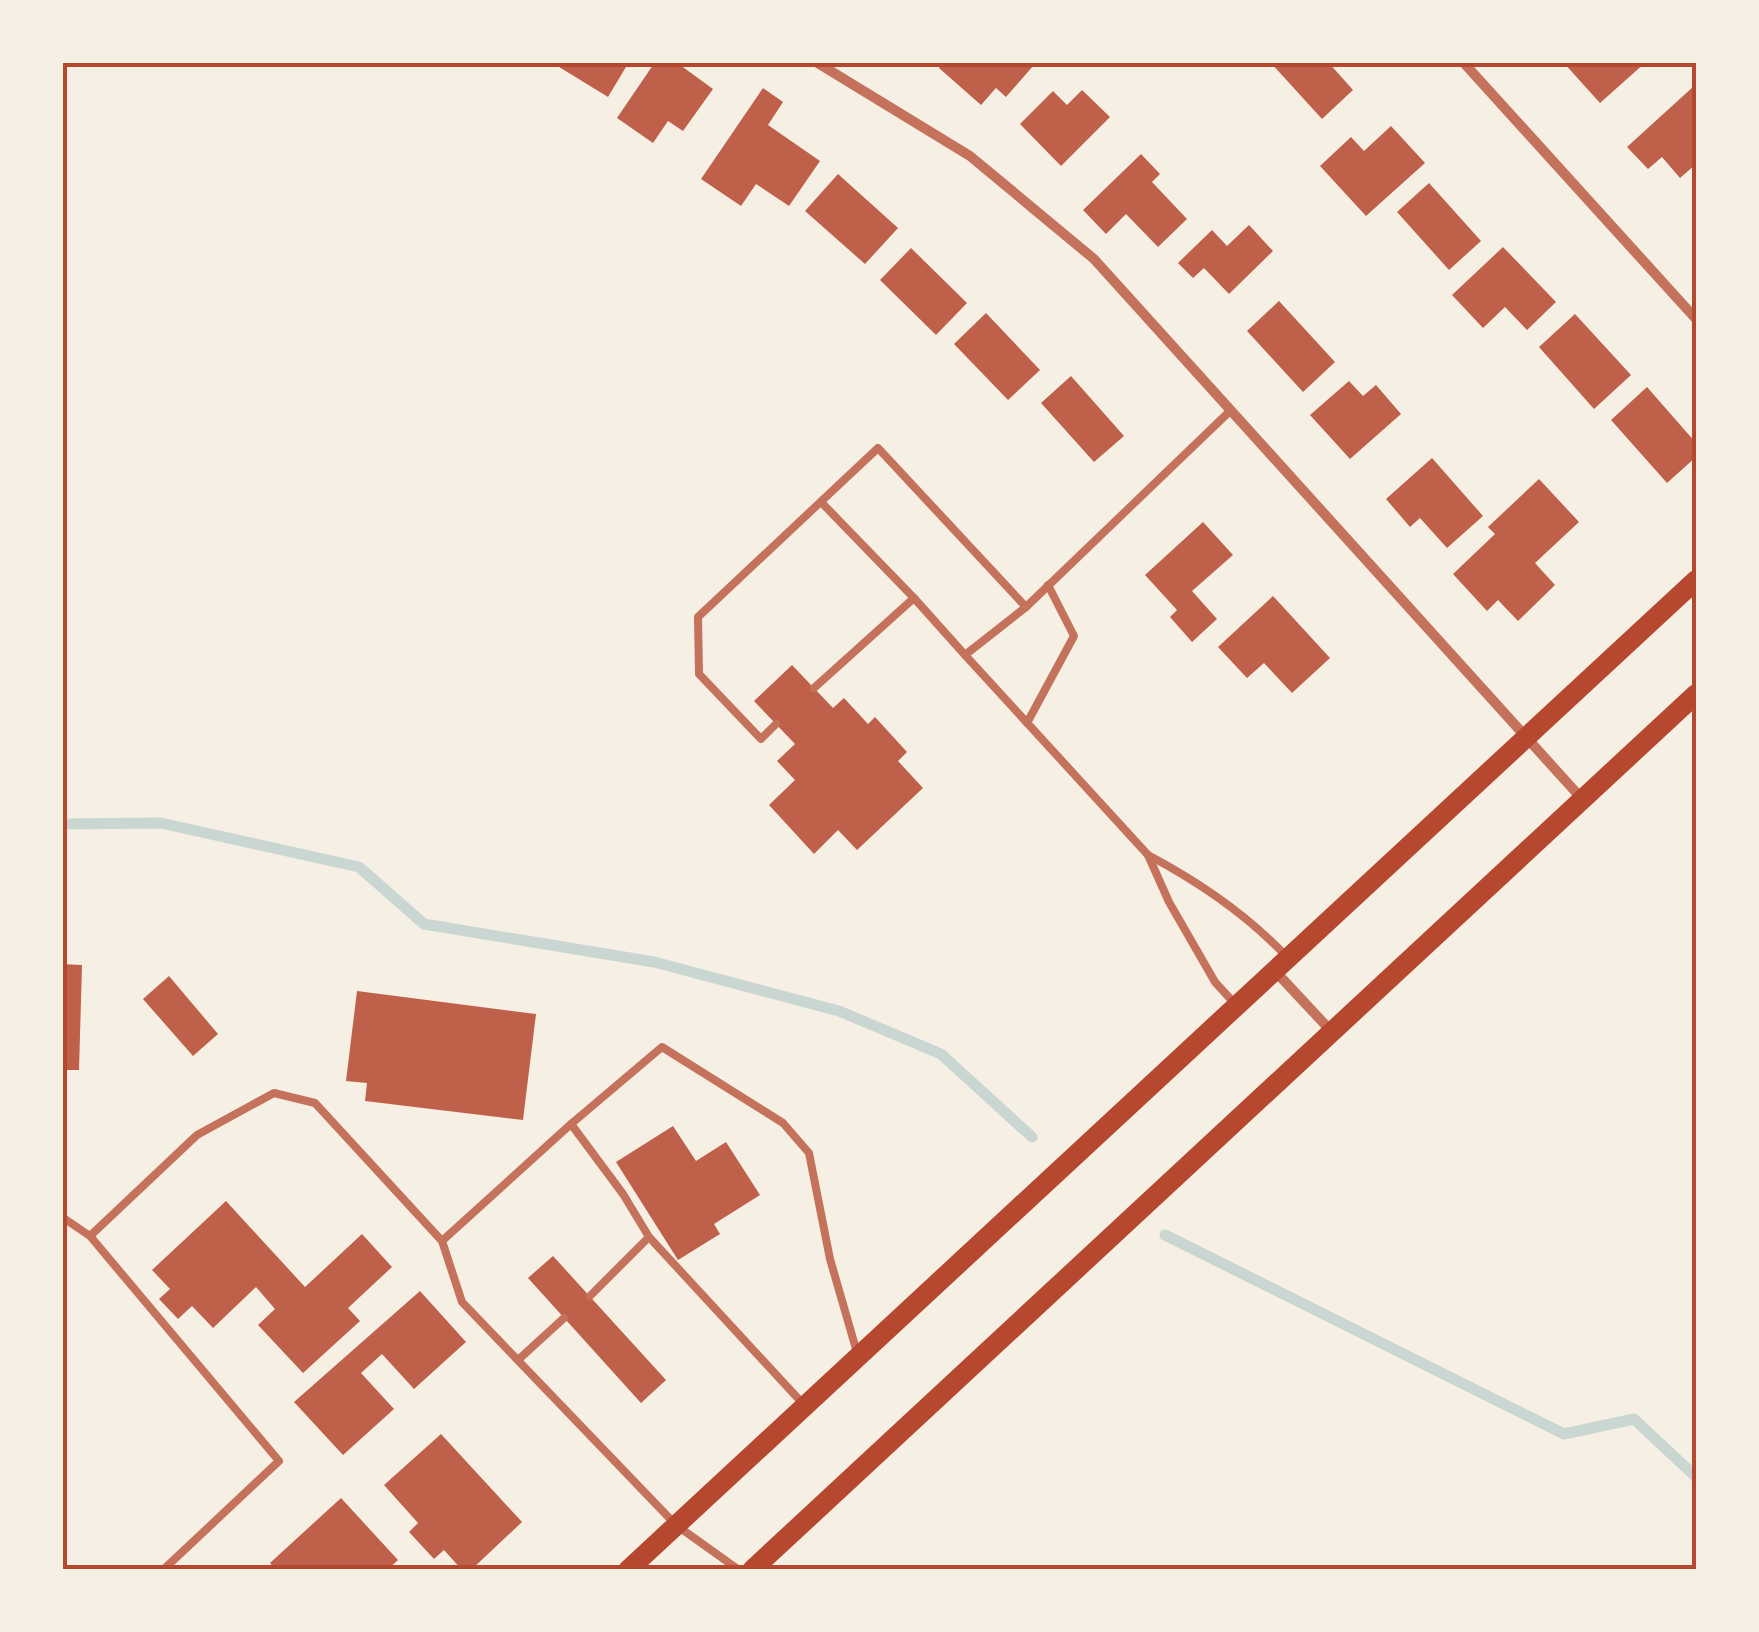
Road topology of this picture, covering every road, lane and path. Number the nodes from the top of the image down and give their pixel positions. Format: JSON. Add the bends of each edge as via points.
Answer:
{"nodes":[{"id":1,"x":816,"y":62,"type":"edge"},
{"id":2,"x":1463,"y":62,"type":"edge"},
{"id":3,"x":1696,"y":318,"type":"edge"},
{"id":4,"x":1230,"y":410,"type":"junction"},
{"id":5,"x":821,"y":502,"type":"junction"},
{"id":6,"x":1696,"y":580,"type":"edge"},
{"id":7,"x":1048,"y":585,"type":"junction"},
{"id":8,"x":914,"y":598,"type":"junction"},
{"id":9,"x":1026,"y":607,"type":"junction"},
{"id":10,"x":965,"y":655,"type":"junction"},
{"id":11,"x":814,"y":688,"type":"dead end"},
{"id":12,"x":1696,"y":694,"type":"edge"},
{"id":13,"x":1027,"y":723,"type":"junction"},
{"id":14,"x":776,"y":724,"type":"dead end"},
{"id":15,"x":1526,"y":738,"type":"junction"},
{"id":16,"x":1583,"y":800,"type":"junction"},
{"id":17,"x":1148,"y":856,"type":"junction"},
{"id":18,"x":1282,"y":964,"type":"junction"},
{"id":19,"x":1236,"y":1006,"type":"junction"},
{"id":20,"x":1332,"y":1032,"type":"junction"},
{"id":21,"x":571,"y":1124,"type":"junction"},
{"id":22,"x":62,"y":1217,"type":"edge"},
{"id":23,"x":90,"y":1236,"type":"junction"},
{"id":24,"x":649,"y":1236,"type":"junction"},
{"id":25,"x":442,"y":1241,"type":"junction"},
{"id":26,"x":590,"y":1296,"type":"dead end"},
{"id":27,"x":564,"y":1318,"type":"dead end"},
{"id":28,"x":858,"y":1358,"type":"junction"},
{"id":29,"x":518,"y":1360,"type":"junction"},
{"id":30,"x":805,"y":1406,"type":"junction"},
{"id":31,"x":676,"y":1525,"type":"junction"},
{"id":32,"x":163,"y":1570,"type":"edge"},
{"id":33,"x":628,"y":1570,"type":"edge"},
{"id":34,"x":740,"y":1570,"type":"edge"},
{"id":35,"x":752,"y":1570,"type":"edge"}],
"edges":[{"from":1,"to":4,"type":"street","via":[[970,156],[1026,202],[1094,260]]},
{"from":2,"to":3,"type":"street"},
{"from":4,"to":7,"type":"lane"},
{"from":4,"to":15,"type":"street"},
{"from":5,"to":8,"type":"lane"},
{"from":5,"to":9,"type":"lane","via":[[878,448]]},
{"from":5,"to":14,"type":"lane","via":[[698,617],[699,674],[761,739]]},
{"from":6,"to":15,"type":"main road"},
{"from":7,"to":9,"type":"lane"},
{"from":7,"to":13,"type":"lane","via":[[1074,636]]},
{"from":8,"to":10,"type":"lane"},
{"from":8,"to":11,"type":"lane"},
{"from":9,"to":10,"type":"lane"},
{"from":10,"to":13,"type":"lane"},
{"from":12,"to":16,"type":"main road"},
{"from":13,"to":17,"type":"lane"},
{"from":15,"to":16,"type":"street"},
{"from":15,"to":18,"type":"main road"},
{"from":16,"to":20,"type":"main road"},
{"from":17,"to":18,"type":"lane","via":[[1190,877],[1263,932]]},
{"from":17,"to":19,"type":"lane","via":[[1214,982]]},
{"from":18,"to":19,"type":"main road"},
{"from":18,"to":20,"type":"street"},
{"from":19,"to":28,"type":"main road"},
{"from":20,"to":35,"type":"main road"},
{"from":21,"to":24,"type":"lane"},
{"from":21,"to":25,"type":"lane"},
{"from":21,"to":28,"type":"lane","via":[[662,1047],[782,1123],[809,1153]]},
{"from":22,"to":23,"type":"lane"},
{"from":23,"to":25,"type":"lane","via":[[197,1136],[274,1093],[315,1103]]},
{"from":23,"to":32,"type":"lane","via":[[280,1461]]},
{"from":24,"to":26,"type":"lane"},
{"from":24,"to":30,"type":"lane"},
{"from":25,"to":29,"type":"lane","via":[[462,1302]]},
{"from":27,"to":29,"type":"lane"},
{"from":28,"to":30,"type":"main road"},
{"from":29,"to":31,"type":"lane"},
{"from":30,"to":31,"type":"main road"},
{"from":31,"to":33,"type":"main road"},
{"from":31,"to":34,"type":"lane"}]}
